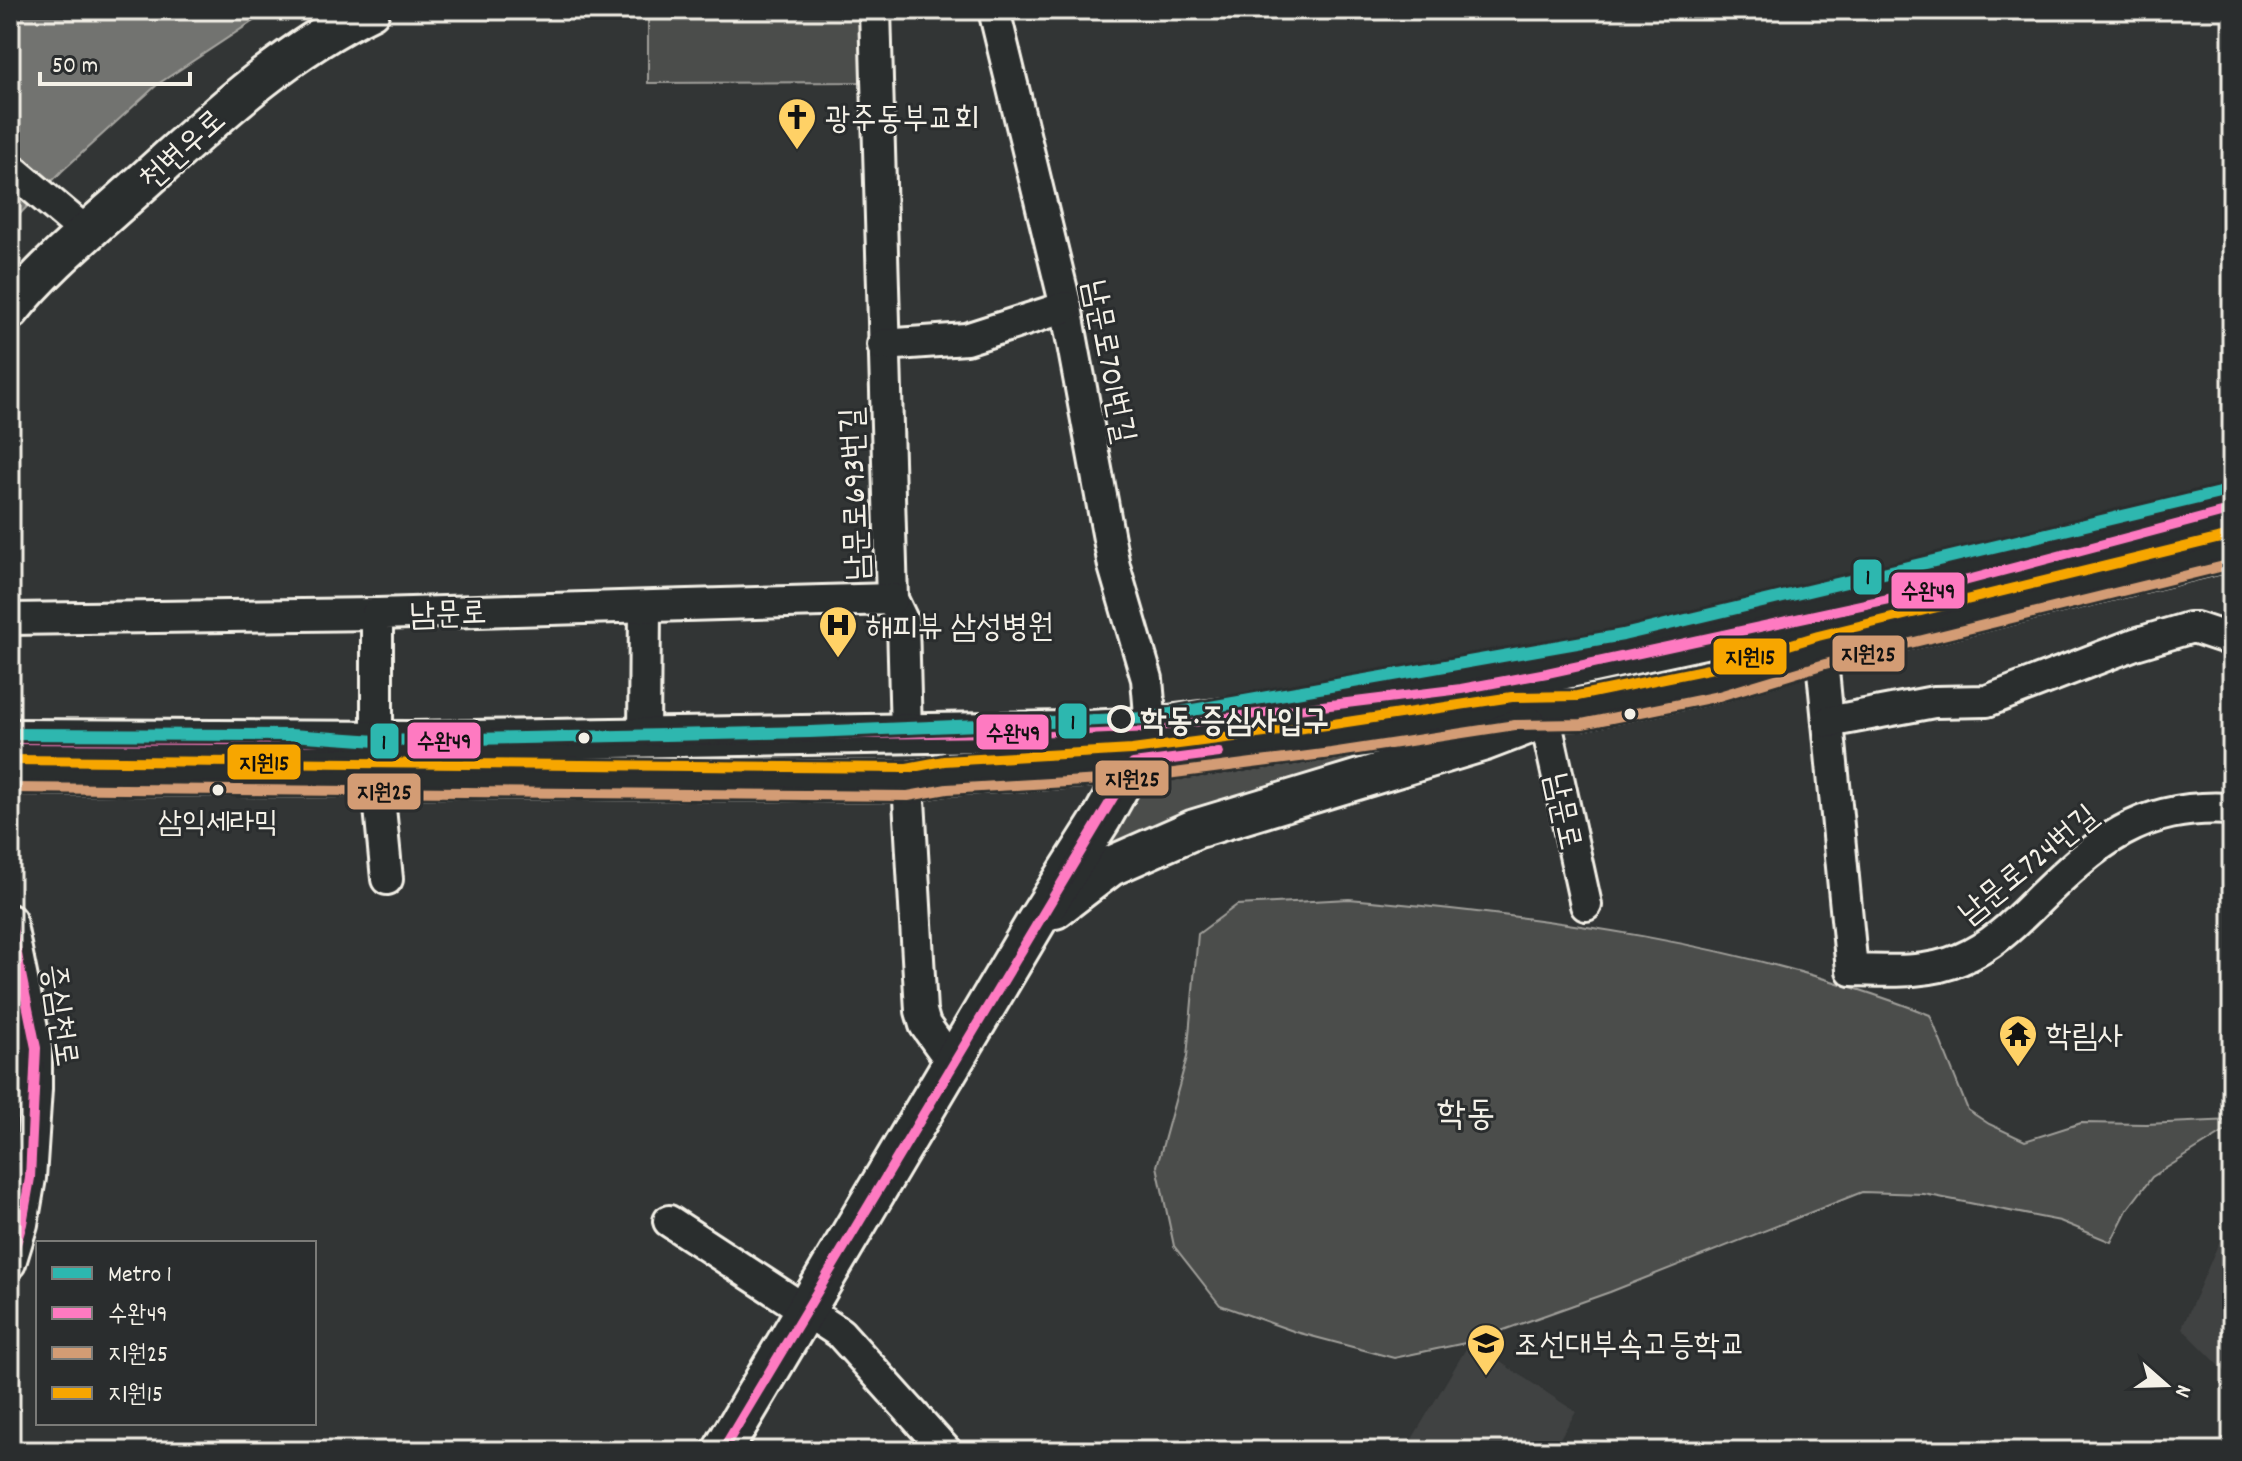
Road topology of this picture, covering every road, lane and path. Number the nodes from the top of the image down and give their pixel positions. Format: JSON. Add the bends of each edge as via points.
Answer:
{"nodes":[{"id":1,"x":370,"y":10,"type":"edge"},
{"id":2,"x":875,"y":10,"type":"edge"},
{"id":3,"x":994,"y":10,"type":"edge"},
{"id":4,"x":10,"y":168,"type":"edge"},
{"id":5,"x":87,"y":233,"type":"junction"},
{"id":6,"x":1066,"y":307,"type":"junction"},
{"id":7,"x":10,"y":310,"type":"edge"},
{"id":8,"x":883,"y":345,"type":"junction"},
{"id":9,"x":2232,"y":510,"type":"edge"},
{"id":10,"x":2232,"y":550,"type":"edge"},
{"id":11,"x":892,"y":599,"type":"junction"},
{"id":12,"x":1866,"y":604,"type":"junction"},
{"id":13,"x":645,"y":607,"type":"junction"},
{"id":14,"x":377,"y":614,"type":"junction"},
{"id":15,"x":10,"y":619,"type":"edge"},
{"id":16,"x":2232,"y":640,"type":"edge"},
{"id":17,"x":1827,"y":649,"type":"junction"},
{"id":18,"x":1562,"y":714,"type":"junction"},
{"id":19,"x":1828,"y":722,"type":"junction"},
{"id":20,"x":1151,"y":727,"type":"junction"},
{"id":21,"x":906,"y":734,"type":"junction"},
{"id":22,"x":644,"y":738,"type":"junction"},
{"id":23,"x":10,"y":739,"type":"edge"},
{"id":24,"x":377,"y":759,"type":"junction"},
{"id":25,"x":1133,"y":764,"type":"junction"},
{"id":26,"x":10,"y":774,"type":"edge"},
{"id":27,"x":908,"y":782,"type":"junction"},
{"id":28,"x":2232,"y":809,"type":"edge"},
{"id":29,"x":387,"y":879,"type":"dead end"},
{"id":30,"x":1586,"y":905,"type":"dead end"},
{"id":31,"x":10,"y":920,"type":"edge"},
{"id":32,"x":1036,"y":922,"type":"junction"},
{"id":33,"x":953,"y":1064,"type":"junction"},
{"id":34,"x":669,"y":1221,"type":"dead end"},
{"id":35,"x":10,"y":1263,"type":"edge"},
{"id":36,"x":806,"y":1309,"type":"junction"},
{"id":37,"x":722,"y":1451,"type":"edge"},
{"id":38,"x":946,"y":1451,"type":"edge"}],
"edges":[{"from":1,"to":5,"type":"main road","name":"천변우로","via":[[318,38],[243,94]]},
{"from":2,"to":8,"type":"street","name":"남문로693번길"},
{"from":3,"to":6,"type":"street","name":"남문로701번길"},
{"from":4,"to":5,"type":"street"},
{"from":5,"to":7,"type":"main road","name":"천변우로"},
{"from":6,"to":8,"type":"street","via":[[966,339]]},
{"from":6,"to":20,"type":"street","name":"남문로701번길","via":[[1114,566],[1147,679]]},
{"from":8,"to":11,"type":"street","name":"남문로693번길"},
{"from":9,"to":12,"type":"main road"},
{"from":10,"to":17,"type":"main road"},
{"from":11,"to":13,"type":"street","name":"남문로"},
{"from":11,"to":21,"type":"street","name":"남문로693번길","via":[[903,622]]},
{"from":12,"to":17,"type":"main road","via":[[1870,618],[1845,627]]},
{"from":12,"to":20,"type":"main road","via":[[1461,689]]},
{"from":13,"to":14,"type":"street","name":"남문로"},
{"from":13,"to":22,"type":"street"},
{"from":14,"to":15,"type":"street"},
{"from":14,"to":24,"type":"street","name":"남문로"},
{"from":16,"to":19,"type":"street","via":[[2189,628],[1987,701],[1934,702]]},
{"from":17,"to":18,"type":"main road","via":[[1716,682]]},
{"from":17,"to":19,"type":"street","name":"남문로724번길"},
{"from":18,"to":25,"type":"main road","via":[[1514,711]]},
{"from":18,"to":30,"type":"street","name":"남문로"},
{"from":18,"to":32,"type":"main road","via":[[1195,829],[1111,866]]},
{"from":19,"to":28,"type":"street","name":"남문로724번길","via":[[1852,970],[1924,970],[1965,958],[2000,935],[2116,833],[2188,809]]},
{"from":20,"to":21,"type":"main road"},
{"from":20,"to":25,"type":"main road"},
{"from":21,"to":22,"type":"main road"},
{"from":22,"to":24,"type":"main road"},
{"from":23,"to":24,"type":"main road"},
{"from":24,"to":26,"type":"main road"},
{"from":24,"to":27,"type":"main road"},
{"from":24,"to":29,"type":"street","name":"남문로"},
{"from":25,"to":27,"type":"main road","via":[[945,775]]},
{"from":25,"to":32,"type":"main road"},
{"from":27,"to":33,"type":"street","via":[[921,1011]]},
{"from":31,"to":35,"type":"street","name":"증심천로","via":[[36,1048],[30,1178]]},
{"from":32,"to":33,"type":"main road"},
{"from":33,"to":36,"type":"main road"},
{"from":34,"to":36,"type":"street"},
{"from":36,"to":37,"type":"main road"},
{"from":36,"to":38,"type":"street","via":[[840,1333]]}]}
